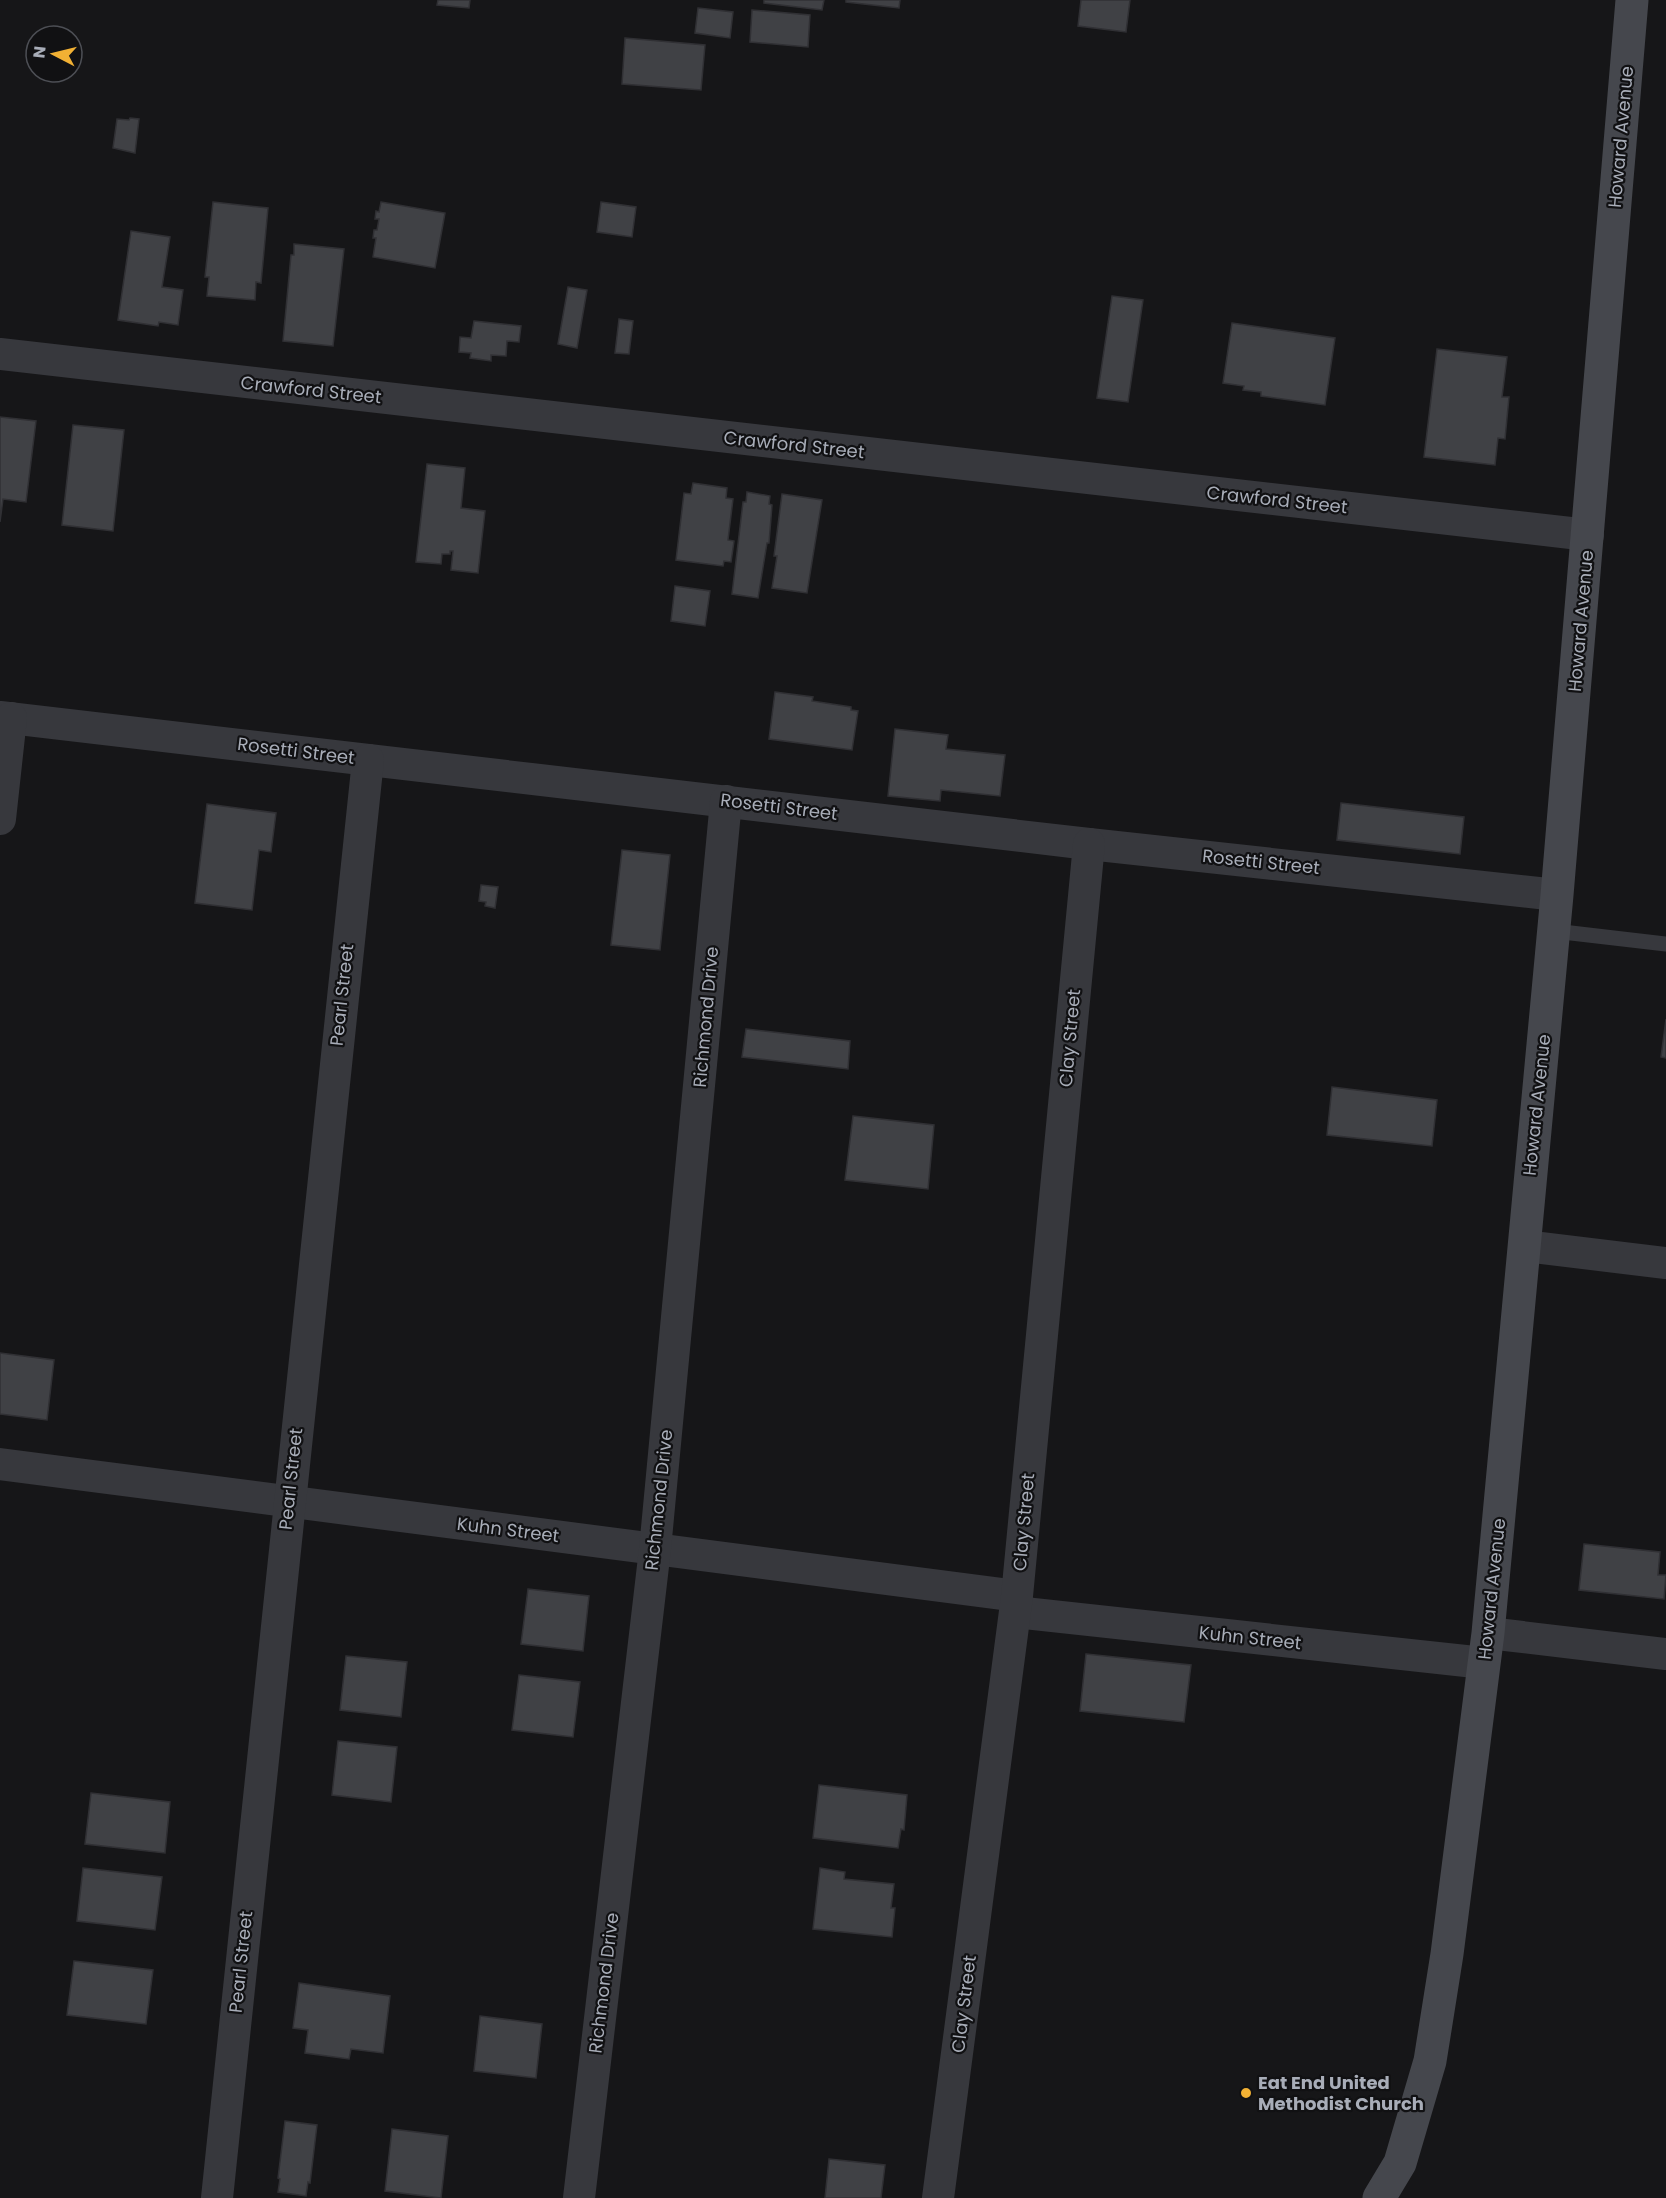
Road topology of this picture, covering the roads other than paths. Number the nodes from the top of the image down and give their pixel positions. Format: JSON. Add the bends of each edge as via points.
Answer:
{"nodes":[{"id":1,"x":1632,"y":0,"type":"edge"},
{"id":2,"x":0,"y":354,"type":"edge"},
{"id":3,"x":1588,"y":535,"type":"junction"},
{"id":4,"x":6,"y":717,"type":"edge"},
{"id":5,"x":368,"y":759,"type":"junction"},
{"id":6,"x":726,"y":801,"type":"junction"},
{"id":7,"x":0,"y":819,"type":"edge"},
{"id":8,"x":1089,"y":844,"type":"junction"},
{"id":9,"x":1557,"y":895,"type":"junction"},
{"id":10,"x":1554,"y":931,"type":"junction"},
{"id":11,"x":1666,"y":944,"type":"edge"},
{"id":12,"x":1524,"y":1246,"type":"junction"},
{"id":13,"x":1666,"y":1263,"type":"edge"},
{"id":14,"x":0,"y":1464,"type":"edge"},
{"id":15,"x":288,"y":1501,"type":"junction"},
{"id":16,"x":655,"y":1549,"type":"junction"},
{"id":17,"x":1016,"y":1604,"type":"junction"},
{"id":18,"x":1486,"y":1648,"type":"junction"},
{"id":19,"x":1666,"y":1654,"type":"edge"},
{"id":20,"x":217,"y":2198,"type":"edge"},
{"id":21,"x":579,"y":2198,"type":"edge"},
{"id":22,"x":938,"y":2198,"type":"edge"},
{"id":23,"x":1379,"y":2198,"type":"edge"}],
"edges":[{"from":1,"to":3,"type":"main road","name":"Howard Avenue"},
{"from":2,"to":3,"type":"street","name":"Crawford Street"},
{"from":3,"to":9,"type":"main road","name":"Howard Avenue"},
{"from":4,"to":5,"type":"street","name":"Rosetti Street"},
{"from":4,"to":7,"type":"street"},
{"from":5,"to":6,"type":"street","name":"Rosetti Street"},
{"from":5,"to":15,"type":"street","name":"Pearl Street"},
{"from":6,"to":8,"type":"street","name":"Rosetti Street"},
{"from":6,"to":16,"type":"street","name":"Richmond Drive"},
{"from":8,"to":9,"type":"street","name":"Rosetti Street"},
{"from":8,"to":17,"type":"street","name":"Clay Street"},
{"from":9,"to":10,"type":"main road","name":"Howard Avenue"},
{"from":10,"to":11,"type":"lane"},
{"from":10,"to":12,"type":"main road","name":"Howard Avenue"},
{"from":12,"to":13,"type":"street"},
{"from":12,"to":18,"type":"main road","name":"Howard Avenue"},
{"from":14,"to":15,"type":"street","name":"Kuhn Street"},
{"from":15,"to":16,"type":"street","name":"Kuhn Street"},
{"from":15,"to":20,"type":"street","name":"Pearl Street"},
{"from":16,"to":17,"type":"street","name":"Kuhn Street"},
{"from":16,"to":21,"type":"street","name":"Richmond Drive"},
{"from":17,"to":18,"type":"street","name":"Kuhn Street"},
{"from":17,"to":22,"type":"street","name":"Clay Street"},
{"from":18,"to":19,"type":"street","name":"Kuhn Street"},
{"from":18,"to":23,"type":"main road","name":"Howard Avenue","via":[[1430,2061],[1400,2163]]}]}
